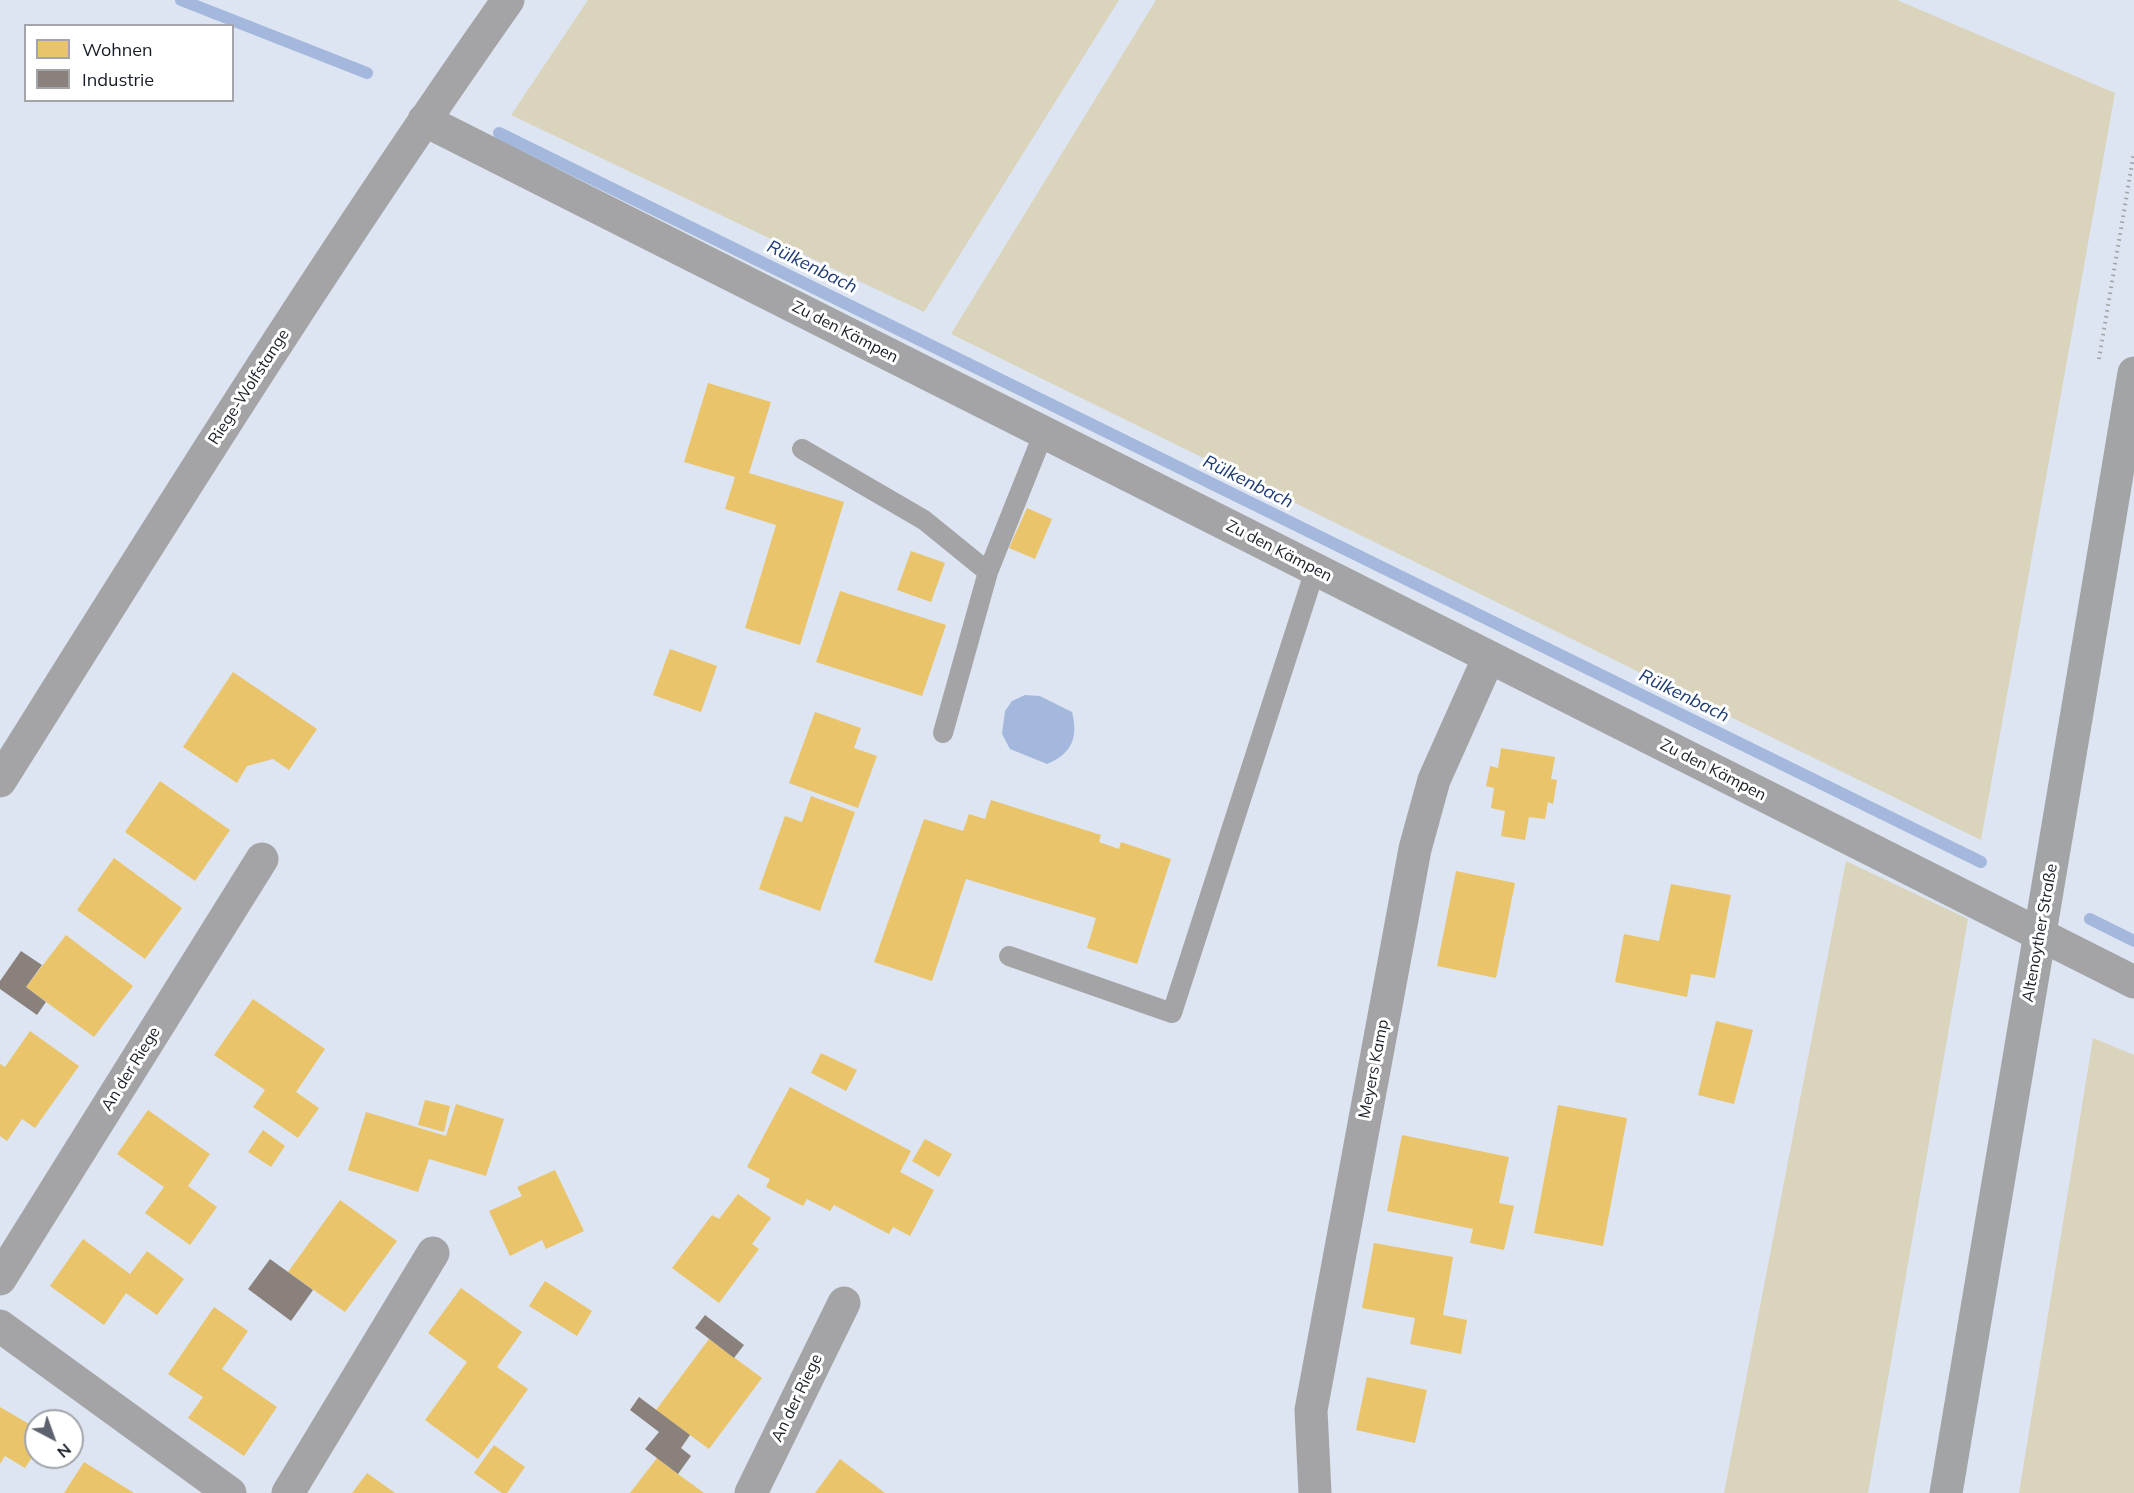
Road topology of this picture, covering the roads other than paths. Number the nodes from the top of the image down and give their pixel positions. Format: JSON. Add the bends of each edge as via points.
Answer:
{"nodes":[{"id":1,"x":508,"y":0,"type":"edge"},
{"id":2,"x":424,"y":120,"type":"junction"},
{"id":3,"x":2134,"y":374,"type":"edge"},
{"id":4,"x":1044,"y":432,"type":"junction"},
{"id":5,"x":802,"y":449,"type":"dead end"},
{"id":6,"x":1315,"y":570,"type":"junction"},
{"id":7,"x":988,"y":572,"type":"junction"},
{"id":8,"x":1489,"y":657,"type":"junction"},
{"id":9,"x":943,"y":733,"type":"dead end"},
{"id":10,"x":0,"y":781,"type":"edge"},
{"id":11,"x":262,"y":859,"type":"dead end"},
{"id":12,"x":2040,"y":935,"type":"junction"},
{"id":13,"x":1010,"y":956,"type":"dead end"},
{"id":14,"x":2134,"y":982,"type":"edge"},
{"id":15,"x":433,"y":1253,"type":"dead end"},
{"id":16,"x":0,"y":1279,"type":"edge"},
{"id":17,"x":844,"y":1303,"type":"dead end"},
{"id":18,"x":0,"y":1326,"type":"edge"},
{"id":19,"x":230,"y":1493,"type":"edge"},
{"id":20,"x":288,"y":1493,"type":"edge"},
{"id":21,"x":751,"y":1493,"type":"edge"},
{"id":22,"x":1315,"y":1493,"type":"edge"},
{"id":23,"x":1946,"y":1493,"type":"edge"}],
"edges":[{"from":1,"to":2,"type":"street","name":"Riege-Wolfstange"},
{"from":2,"to":4,"type":"street","name":"Zu den Kämpen"},
{"from":2,"to":10,"type":"street","name":"Riege-Wolfstange","via":[[216,437]]},
{"from":3,"to":12,"type":"main road","name":"Altenoyther Straße"},
{"from":4,"to":6,"type":"street","name":"Zu den Kämpen"},
{"from":4,"to":7,"type":"lane"},
{"from":5,"to":7,"type":"lane","via":[[924,519]]},
{"from":6,"to":8,"type":"street","name":"Zu den Kämpen"},
{"from":6,"to":13,"type":"lane","via":[[1172,1013]]},
{"from":7,"to":9,"type":"lane"},
{"from":8,"to":12,"type":"street","name":"Zu den Kämpen"},
{"from":8,"to":22,"type":"street","name":"Meyers Kamp","via":[[1434,780],[1415,849],[1311,1410]]},
{"from":11,"to":16,"type":"street","name":"An der Riege"},
{"from":12,"to":14,"type":"street","name":"Zu den Kämpen"},
{"from":12,"to":23,"type":"main road","name":"Altenoyther Straße"},
{"from":15,"to":20,"type":"street"},
{"from":17,"to":21,"type":"street","name":"An der Riege"},
{"from":18,"to":19,"type":"street"}]}
